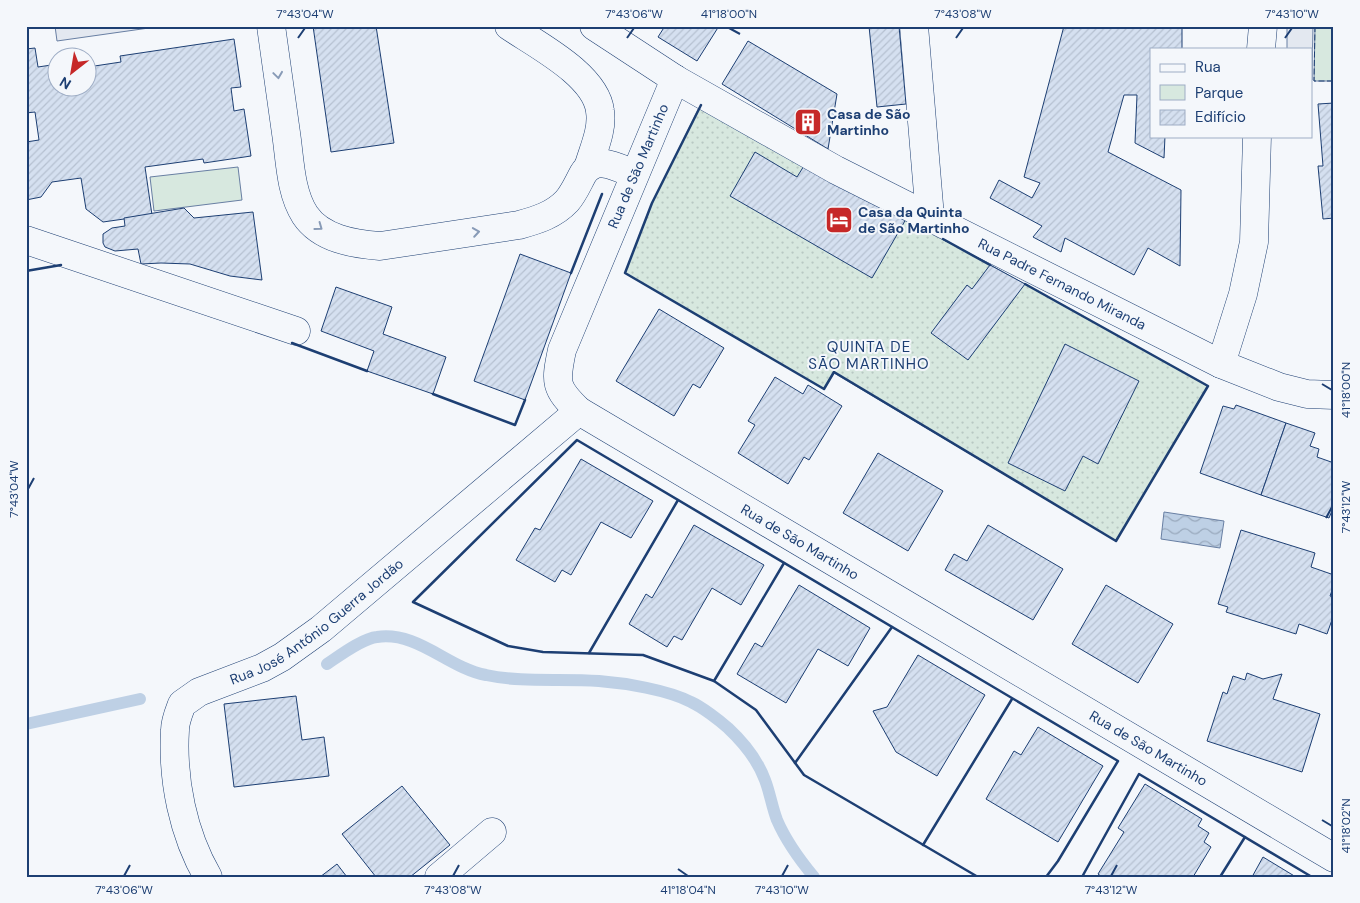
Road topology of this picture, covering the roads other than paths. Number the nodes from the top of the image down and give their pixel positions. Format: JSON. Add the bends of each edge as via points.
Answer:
{"nodes":[{"id":1,"x":271,"y":26,"type":"edge"},
{"id":2,"x":509,"y":26,"type":"edge"},
{"id":3,"x":594,"y":26,"type":"edge"},
{"id":4,"x":914,"y":26,"type":"edge"},
{"id":5,"x":1263,"y":26,"type":"edge"},
{"id":6,"x":1261,"y":48,"type":"edge"},
{"id":7,"x":675,"y":79,"type":"junction"},
{"id":8,"x":1257,"y":138,"type":"edge"},
{"id":9,"x":588,"y":168,"type":"junction"},
{"id":10,"x":634,"y":174,"type":"junction"},
{"id":11,"x":930,"y":218,"type":"junction"},
{"id":12,"x":26,"y":240,"type":"edge"},
{"id":13,"x":296,"y":331,"type":"dead end"},
{"id":14,"x":1221,"y":364,"type":"junction"},
{"id":15,"x":1334,"y":395,"type":"edge"},
{"id":16,"x":579,"y":411,"type":"junction"},
{"id":17,"x":492,"y":832,"type":"dead end"},
{"id":18,"x":1334,"y":858,"type":"edge"},
{"id":19,"x":208,"y":877,"type":"edge"},
{"id":20,"x":440,"y":877,"type":"edge"}],
"edges":[{"from":1,"to":9,"type":"street","one_way":true,"via":[[297,200],[305,216],[318,228],[338,238],[380,246],[519,225],[559,208]]},
{"from":2,"to":9,"type":"street","via":[[570,69],[593,92],[600,110],[600,121]]},
{"from":3,"to":7,"type":"street","name":"Rua Padre Fernando Miranda"},
{"from":4,"to":11,"type":"street"},
{"from":5,"to":6,"type":"street"},
{"from":7,"to":10,"type":"street","name":"Rua de São Martinho"},
{"from":7,"to":11,"type":"street","name":"Rua Padre Fernando Miranda","via":[[836,170]]},
{"from":8,"to":14,"type":"street","via":[[1254,242],[1243,294]]},
{"from":9,"to":10,"type":"street","via":[[592,164],[606,163]]},
{"from":10,"to":16,"type":"street","name":"Rua de São Martinho","via":[[560,358],[557,384]]},
{"from":11,"to":14,"type":"street","name":"Rua Padre Fernando Miranda"},
{"from":12,"to":13,"type":"street"},
{"from":14,"to":15,"type":"street","name":"Rua Padre Fernando Miranda","via":[[1279,387],[1307,394]]},
{"from":16,"to":18,"type":"street","name":"Rua de São Martinho"},
{"from":16,"to":19,"type":"street","name":"Rua José António Guerra Jordão","via":[[314,634],[262,668],[199,692],[182,704],[175,729],[180,800],[187,833]]},
{"from":17,"to":20,"type":"street"}]}
